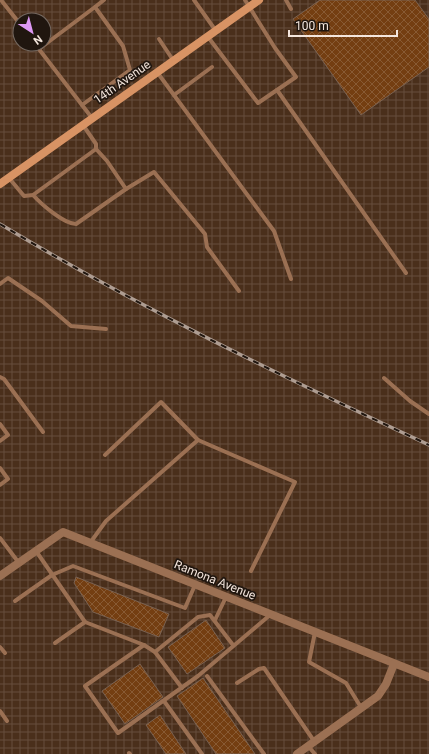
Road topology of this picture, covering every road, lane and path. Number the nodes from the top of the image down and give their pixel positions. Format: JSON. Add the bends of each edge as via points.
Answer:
{"nodes":[{"id":1,"x":1,"y":0,"type":"edge"},
{"id":2,"x":104,"y":0,"type":"edge"},
{"id":3,"x":194,"y":0,"type":"edge"},
{"id":4,"x":259,"y":0,"type":"edge"},
{"id":5,"x":286,"y":0,"type":"edge"},
{"id":6,"x":247,"y":3,"type":"edge"},
{"id":7,"x":95,"y":7,"type":"junction"},
{"id":8,"x":291,"y":10,"type":"dead end"},
{"id":9,"x":12,"y":14,"type":"edge"},
{"id":10,"x":216,"y":31,"type":"junction"},
{"id":11,"x":208,"y":36,"type":"junction"},
{"id":12,"x":52,"y":39,"type":"edge"},
{"id":13,"x":159,"y":39,"type":"dead end"},
{"id":14,"x":41,"y":52,"type":"edge"},
{"id":15,"x":173,"y":61,"type":"junction"},
{"id":16,"x":212,"y":67,"type":"dead end"},
{"id":17,"x":157,"y":72,"type":"junction"},
{"id":18,"x":277,"y":90,"type":"junction"},
{"id":19,"x":174,"y":95,"type":"junction"},
{"id":20,"x":82,"y":105,"type":"junction"},
{"id":21,"x":92,"y":119,"type":"junction"},
{"id":22,"x":83,"y":125,"type":"junction"},
{"id":23,"x":96,"y":149,"type":"junction"},
{"id":24,"x":9,"y":178,"type":"junction"},
{"id":25,"x":0,"y":184,"type":"edge"},
{"id":26,"x":126,"y":189,"type":"junction"},
{"id":27,"x":33,"y":195,"type":"junction"},
{"id":28,"x":406,"y":273,"type":"dead end"},
{"id":29,"x":291,"y":279,"type":"dead end"},
{"id":30,"x":0,"y":284,"type":"edge"},
{"id":31,"x":239,"y":291,"type":"dead end"},
{"id":32,"x":106,"y":329,"type":"dead end"},
{"id":33,"x":0,"y":377,"type":"edge"},
{"id":34,"x":384,"y":378,"type":"dead end"},
{"id":35,"x":429,"y":414,"type":"edge"},
{"id":36,"x":0,"y":424,"type":"edge"},
{"id":37,"x":43,"y":432,"type":"dead end"},
{"id":38,"x":198,"y":440,"type":"junction"},
{"id":39,"x":0,"y":441,"type":"edge"},
{"id":40,"x":105,"y":455,"type":"dead end"},
{"id":41,"x":0,"y":468,"type":"edge"},
{"id":42,"x":0,"y":485,"type":"edge"},
{"id":43,"x":0,"y":538,"type":"edge"},
{"id":44,"x":90,"y":543,"type":"junction"},
{"id":45,"x":36,"y":551,"type":"junction"},
{"id":46,"x":19,"y":563,"type":"junction"},
{"id":47,"x":251,"y":571,"type":"dead end"},
{"id":48,"x":52,"y":575,"type":"junction"},
{"id":49,"x":0,"y":576,"type":"edge"},
{"id":50,"x":195,"y":585,"type":"junction"},
{"id":51,"x":226,"y":597,"type":"junction"},
{"id":52,"x":15,"y":601,"type":"dead end"},
{"id":53,"x":271,"y":615,"type":"junction"},
{"id":54,"x":214,"y":620,"type":"junction"},
{"id":55,"x":85,"y":622,"type":"junction"},
{"id":56,"x":315,"y":632,"type":"junction"},
{"id":57,"x":55,"y":643,"type":"dead end"},
{"id":58,"x":144,"y":645,"type":"junction"},
{"id":59,"x":233,"y":646,"type":"junction"},
{"id":60,"x":0,"y":647,"type":"edge"},
{"id":61,"x":155,"y":652,"type":"junction"},
{"id":62,"x":5,"y":653,"type":"dead end"},
{"id":63,"x":394,"y":664,"type":"junction"},
{"id":64,"x":207,"y":676,"type":"dead end"},
{"id":65,"x":429,"y":677,"type":"edge"},
{"id":66,"x":237,"y":684,"type":"dead end"},
{"id":67,"x":182,"y":688,"type":"junction"},
{"id":68,"x":164,"y":701,"type":"junction"},
{"id":69,"x":362,"y":709,"type":"junction"},
{"id":70,"x":0,"y":711,"type":"edge"},
{"id":71,"x":7,"y":721,"type":"dead end"},
{"id":72,"x":312,"y":744,"type":"junction"},
{"id":73,"x":202,"y":754,"type":"edge"},
{"id":74,"x":264,"y":754,"type":"edge"},
{"id":75,"x":297,"y":754,"type":"edge"},
{"id":76,"x":315,"y":754,"type":"edge"}],
"edges":[{"from":1,"to":9,"type":"lane"},
{"from":2,"to":7,"type":"lane"},
{"from":3,"to":10,"type":"lane"},
{"from":4,"to":6,"type":"main road","name":"14th Avenue"},
{"from":5,"to":8,"type":"lane"},
{"from":6,"to":10,"type":"main road","name":"14th Avenue"},
{"from":6,"to":18,"type":"lane","via":[[296,77]]},
{"from":7,"to":12,"type":"lane"},
{"from":7,"to":20,"type":"lane","via":[[123,46],[130,70]]},
{"from":10,"to":11,"type":"main road","name":"14th Avenue"},
{"from":11,"to":15,"type":"main road","name":"14th Avenue"},
{"from":11,"to":18,"type":"lane","via":[[258,103]]},
{"from":13,"to":15,"type":"lane"},
{"from":14,"to":20,"type":"lane"},
{"from":15,"to":17,"type":"main road","name":"14th Avenue"},
{"from":16,"to":19,"type":"lane"},
{"from":17,"to":19,"type":"lane"},
{"from":17,"to":21,"type":"main road","name":"14th Avenue"},
{"from":18,"to":28,"type":"lane"},
{"from":19,"to":29,"type":"lane","via":[[274,231]]},
{"from":20,"to":21,"type":"lane"},
{"from":21,"to":22,"type":"main road","name":"14th Avenue"},
{"from":22,"to":23,"type":"lane","via":[[96,144]]},
{"from":22,"to":24,"type":"main road","name":"14th Avenue"},
{"from":23,"to":26,"type":"lane"},
{"from":23,"to":27,"type":"lane"},
{"from":24,"to":25,"type":"main road","name":"14th Avenue"},
{"from":24,"to":27,"type":"lane","via":[[24,196]]},
{"from":26,"to":27,"type":"lane","via":[[76,224],[67,222]]},
{"from":26,"to":31,"type":"lane","via":[[154,172],[205,234],[207,247]]},
{"from":30,"to":32,"type":"lane","via":[[8,278],[42,301],[71,326]]},
{"from":33,"to":37,"type":"lane"},
{"from":34,"to":35,"type":"lane"},
{"from":36,"to":39,"type":"lane","via":[[8,435]]},
{"from":38,"to":40,"type":"lane","via":[[161,402]]},
{"from":38,"to":44,"type":"lane","via":[[106,521]]},
{"from":38,"to":47,"type":"lane","via":[[295,482]]},
{"from":41,"to":42,"type":"lane","via":[[8,479]]},
{"from":43,"to":46,"type":"lane"},
{"from":44,"to":45,"type":"street","name":"Ramona Avenue","via":[[63,532]]},
{"from":44,"to":50,"type":"street","name":"Ramona Avenue"},
{"from":45,"to":46,"type":"street","name":"Ramona Avenue"},
{"from":45,"to":48,"type":"lane"},
{"from":46,"to":49,"type":"street","name":"Ramona Avenue"},
{"from":48,"to":50,"type":"lane","via":[[73,566],[185,608]]},
{"from":48,"to":52,"type":"lane"},
{"from":48,"to":55,"type":"lane"},
{"from":50,"to":51,"type":"street","name":"Ramona Avenue"},
{"from":51,"to":53,"type":"street","name":"Ramona Avenue"},
{"from":51,"to":54,"type":"lane"},
{"from":53,"to":56,"type":"street","name":"Ramona Avenue"},
{"from":53,"to":59,"type":"lane"},
{"from":54,"to":59,"type":"lane"},
{"from":54,"to":61,"type":"lane","via":[[210,615],[198,617]]},
{"from":55,"to":57,"type":"lane"},
{"from":55,"to":58,"type":"lane"},
{"from":56,"to":63,"type":"street","name":"Ramona Avenue"},
{"from":56,"to":69,"type":"lane","via":[[309,662],[346,683]]},
{"from":58,"to":61,"type":"lane"},
{"from":58,"to":68,"type":"lane","via":[[85,686],[118,733]]},
{"from":59,"to":67,"type":"lane"},
{"from":60,"to":62,"type":"lane"},
{"from":61,"to":67,"type":"lane"},
{"from":63,"to":65,"type":"street","name":"Ramona Avenue"},
{"from":63,"to":69,"type":"street","via":[[382,691]]},
{"from":64,"to":74,"type":"lane"},
{"from":66,"to":72,"type":"lane","via":[[264,668]]},
{"from":67,"to":68,"type":"lane"},
{"from":68,"to":73,"type":"lane"},
{"from":69,"to":72,"type":"street"},
{"from":70,"to":71,"type":"lane"},
{"from":72,"to":75,"type":"street"},
{"from":72,"to":76,"type":"lane"}]}
